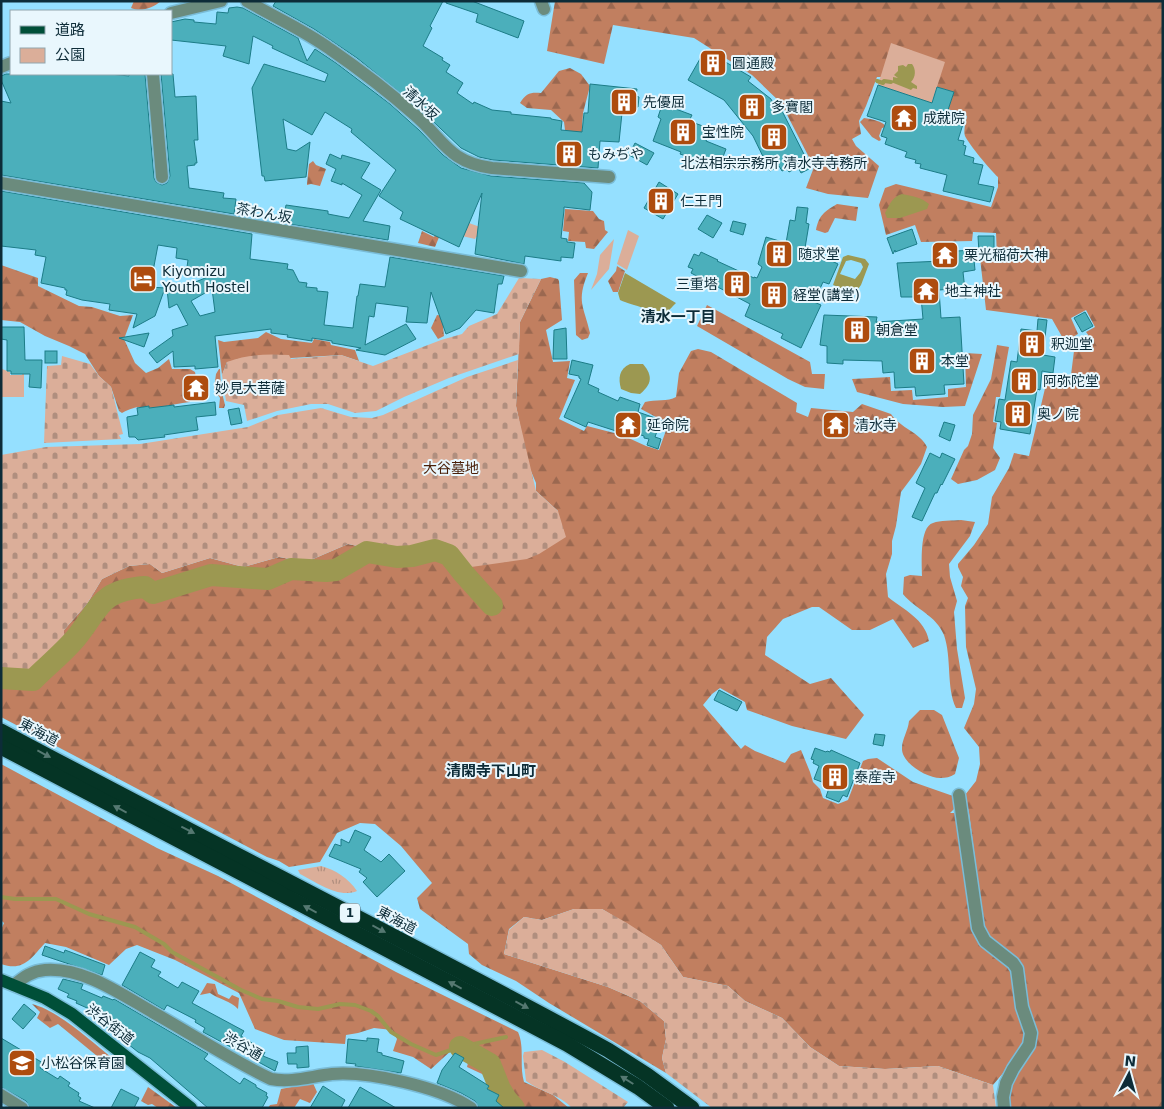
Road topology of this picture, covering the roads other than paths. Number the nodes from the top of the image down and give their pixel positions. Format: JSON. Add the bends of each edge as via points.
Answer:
{"nodes":[{"id":1,"x":221,"y":1,"type":"edge"},
{"id":2,"x":249,"y":2,"type":"edge"},
{"id":3,"x":172,"y":13,"type":"edge"},
{"id":4,"x":152,"y":75,"type":"edge"},
{"id":5,"x":162,"y":177,"type":"dead end"},
{"id":6,"x":609,"y":178,"type":"dead end"},
{"id":7,"x":1,"y":184,"type":"edge"},
{"id":8,"x":521,"y":271,"type":"dead end"},
{"id":9,"x":1,"y":731,"type":"edge"},
{"id":10,"x":1,"y":747,"type":"edge"},
{"id":11,"x":959,"y":795,"type":"dead end"},
{"id":12,"x":1,"y":980,"type":"edge"},
{"id":13,"x":14,"y":985,"type":"junction"},
{"id":14,"x":1,"y":1095,"type":"edge"},
{"id":15,"x":22,"y":1108,"type":"edge"},
{"id":16,"x":191,"y":1108,"type":"edge"},
{"id":17,"x":471,"y":1108,"type":"edge"},
{"id":18,"x":667,"y":1108,"type":"edge"},
{"id":19,"x":692,"y":1108,"type":"edge"},
{"id":20,"x":1004,"y":1108,"type":"edge"}],
"edges":[{"from":1,"to":3,"type":"street"},
{"from":2,"to":6,"type":"street","name":"清水坂","via":[[331,49],[413,113],[460,158],[485,167]]},
{"from":4,"to":5,"type":"street"},
{"from":7,"to":8,"type":"street","name":"茶わん坂"},
{"from":9,"to":19,"type":"highway","name":"東海道","number":"1","one_way":true,"via":[[608,1050]]},
{"from":18,"to":10,"type":"highway","number":"1","one_way":true,"via":[[568,1044]]},
{"from":11,"to":20,"type":"street","via":[[978,928],[985,942],[1017,969],[1022,1007],[1031,1033],[1029,1045],[1006,1083]]},
{"from":12,"to":13,"type":"main road","name":"渋谷街道"},
{"from":13,"to":16,"type":"main road","name":"渋谷街道","via":[[72,1014]]},
{"from":13,"to":17,"type":"street","name":"渋谷通","via":[[40,971],[79,975],[119,993],[271,1079],[288,1081],[342,1074],[382,1078],[439,1092]]},
{"from":14,"to":15,"type":"street"}]}
